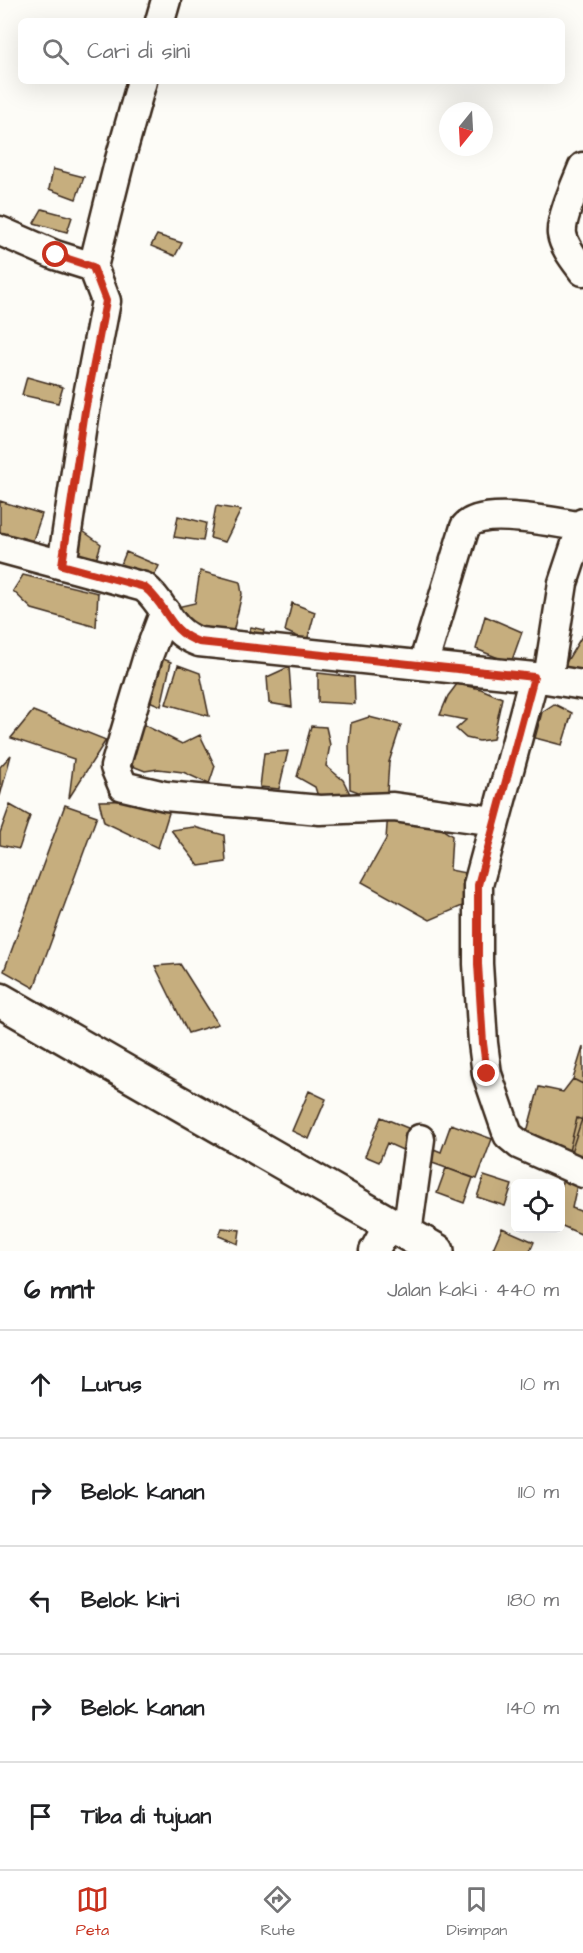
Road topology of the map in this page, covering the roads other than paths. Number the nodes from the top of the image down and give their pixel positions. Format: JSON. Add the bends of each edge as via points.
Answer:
{"nodes":[{"id":1,"x":166,"y":0,"type":"edge"},
{"id":2,"x":161,"y":18,"type":"edge"},
{"id":3,"x":141,"y":84,"type":"edge"},
{"id":4,"x":583,"y":167,"type":"edge"},
{"id":5,"x":0,"y":231,"type":"edge"},
{"id":6,"x":93,"y":267,"type":"junction"},
{"id":7,"x":583,"y":271,"type":"edge"},
{"id":8,"x":583,"y":526,"type":"edge"},
{"id":9,"x":0,"y":548,"type":"edge"},
{"id":10,"x":62,"y":565,"type":"junction"},
{"id":11,"x":165,"y":612,"type":"junction"},
{"id":12,"x":423,"y":664,"type":"junction"},
{"id":13,"x":541,"y":678,"type":"junction"},
{"id":14,"x":583,"y":685,"type":"edge"},
{"id":15,"x":495,"y":821,"type":"junction"},
{"id":16,"x":0,"y":1000,"type":"edge"},
{"id":17,"x":420,"y":1139,"type":"dead end"},
{"id":18,"x":583,"y":1173,"type":"edge"},
{"id":19,"x":398,"y":1228,"type":"junction"},
{"id":20,"x":374,"y":1251,"type":"edge"},
{"id":21,"x":437,"y":1251,"type":"edge"}],
"edges":[{"from":1,"to":2,"type":"street"},
{"from":3,"to":6,"type":"street"},
{"from":4,"to":7,"type":"street","via":[[562,234]]},
{"from":5,"to":6,"type":"street"},
{"from":6,"to":10,"type":"street","via":[[106,301]]},
{"from":8,"to":12,"type":"street","via":[[497,516],[469,522]]},
{"from":8,"to":13,"type":"street","via":[[563,583]]},
{"from":9,"to":10,"type":"street"},
{"from":10,"to":11,"type":"street","via":[[144,587]]},
{"from":11,"to":12,"type":"street","via":[[178,631],[199,642]]},
{"from":11,"to":15,"type":"street","via":[[115,767],[123,786],[165,796],[320,810],[393,807]]},
{"from":12,"to":13,"type":"street"},
{"from":13,"to":14,"type":"street"},
{"from":13,"to":15,"type":"street"},
{"from":15,"to":18,"type":"street","via":[[478,885],[478,964],[487,1074],[512,1140]]},
{"from":16,"to":19,"type":"main road"},
{"from":17,"to":19,"type":"street"},
{"from":19,"to":20,"type":"street"},
{"from":19,"to":21,"type":"main road"}]}
